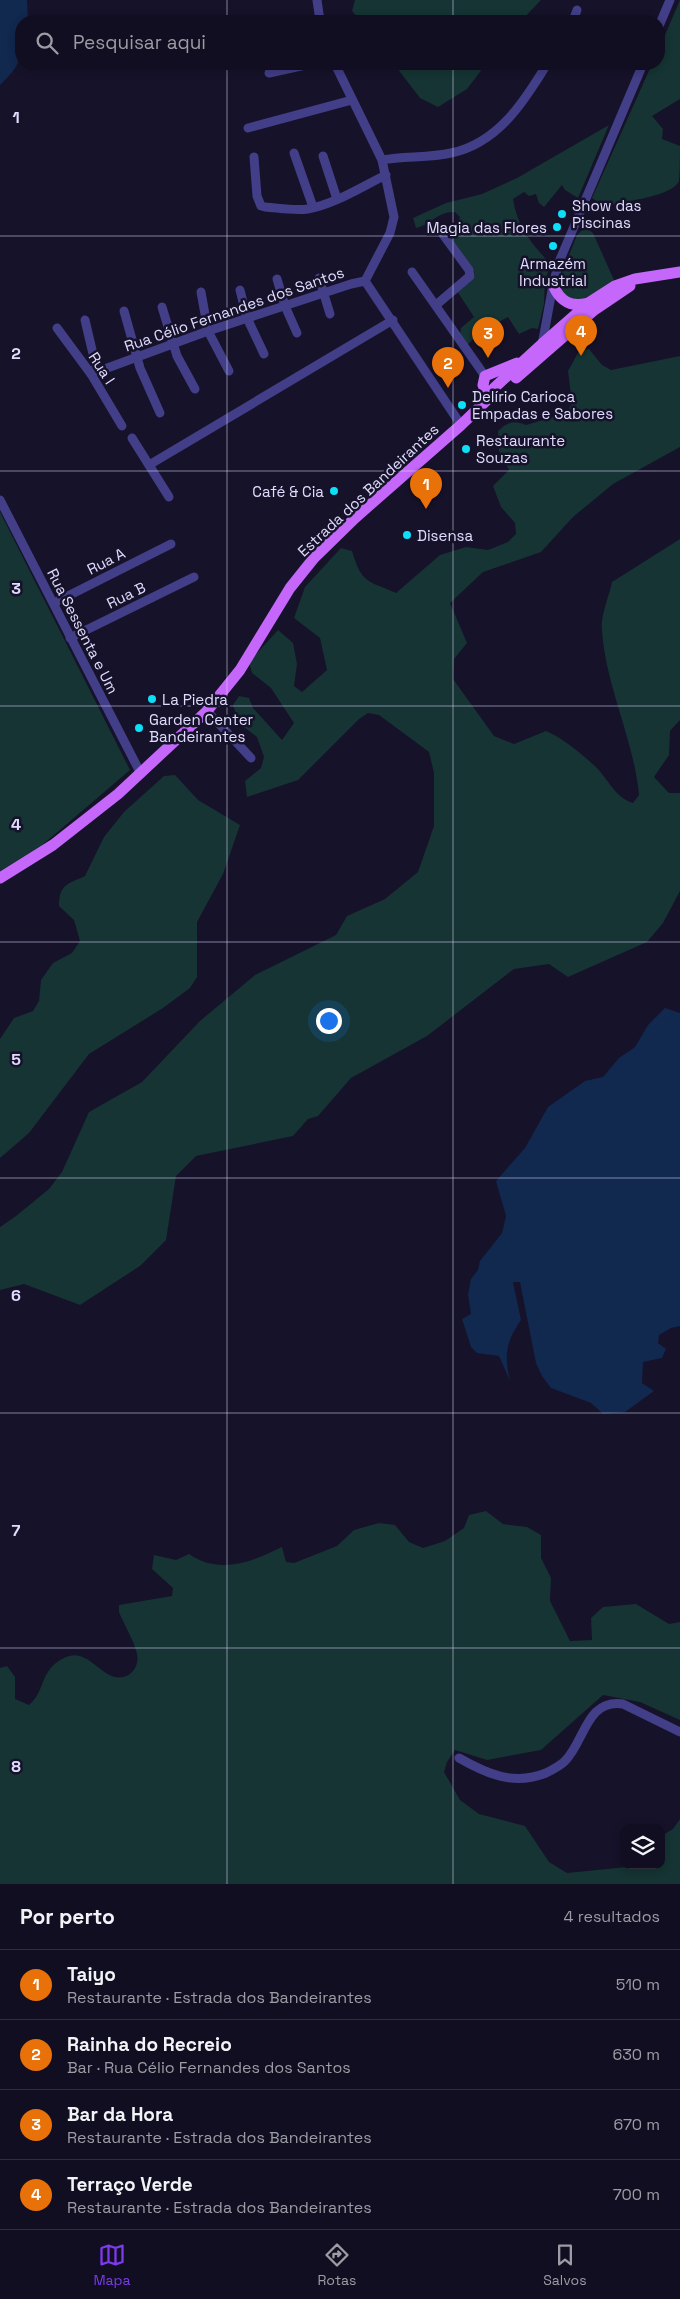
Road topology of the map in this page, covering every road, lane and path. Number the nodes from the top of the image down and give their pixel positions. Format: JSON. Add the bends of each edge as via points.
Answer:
{"nodes":[{"id":1,"x":317,"y":0,"type":"edge"},
{"id":2,"x":670,"y":0,"type":"edge"},
{"id":3,"x":577,"y":10,"type":"dead end"},
{"id":4,"x":319,"y":15,"type":"edge"},
{"id":5,"x":575,"y":15,"type":"edge"},
{"id":6,"x":664,"y":15,"type":"edge"},
{"id":7,"x":283,"y":70,"type":"edge"},
{"id":8,"x":338,"y":70,"type":"edge"},
{"id":9,"x":543,"y":70,"type":"edge"},
{"id":10,"x":639,"y":70,"type":"edge"},
{"id":11,"x":269,"y":73,"type":"dead end"},
{"id":12,"x":352,"y":100,"type":"junction"},
{"id":13,"x":248,"y":128,"type":"dead end"},
{"id":14,"x":294,"y":153,"type":"dead end"},
{"id":15,"x":324,"y":156,"type":"dead end"},
{"id":16,"x":254,"y":158,"type":"dead end"},
{"id":17,"x":382,"y":160,"type":"junction"},
{"id":18,"x":386,"y":175,"type":"junction"},
{"id":19,"x":337,"y":199,"type":"junction"},
{"id":20,"x":314,"y":207,"type":"junction"},
{"id":21,"x":442,"y":234,"type":"dead end"},
{"id":22,"x":412,"y":272,"type":"dead end"},
{"id":23,"x":680,"y":272,"type":"edge"},
{"id":24,"x":649,"y":276,"type":"junction"},
{"id":25,"x":319,"y":278,"type":"dead end"},
{"id":26,"x":277,"y":279,"type":"dead end"},
{"id":27,"x":365,"y":281,"type":"junction"},
{"id":28,"x":553,"y":285,"type":"junction"},
{"id":29,"x":240,"y":290,"type":"dead end"},
{"id":30,"x":201,"y":292,"type":"dead end"},
{"id":31,"x":323,"y":294,"type":"junction"},
{"id":32,"x":590,"y":302,"type":"junction"},
{"id":33,"x":436,"y":305,"type":"junction"},
{"id":34,"x":285,"y":306,"type":"junction"},
{"id":35,"x":162,"y":307,"type":"dead end"},
{"id":36,"x":124,"y":312,"type":"dead end"},
{"id":37,"x":330,"y":314,"type":"dead end"},
{"id":38,"x":247,"y":318,"type":"junction"},
{"id":39,"x":85,"y":320,"type":"dead end"},
{"id":40,"x":392,"y":320,"type":"junction"},
{"id":41,"x":57,"y":328,"type":"dead end"},
{"id":42,"x":208,"y":331,"type":"junction"},
{"id":43,"x":297,"y":333,"type":"dead end"},
{"id":44,"x":173,"y":344,"type":"junction"},
{"id":45,"x":542,"y":344,"type":"junction"},
{"id":46,"x":264,"y":354,"type":"dead end"},
{"id":47,"x":136,"y":356,"type":"junction"},
{"id":48,"x":530,"y":360,"type":"junction"},
{"id":49,"x":229,"y":371,"type":"dead end"},
{"id":50,"x":94,"y":373,"type":"junction"},
{"id":51,"x":485,"y":376,"type":"junction"},
{"id":52,"x":195,"y":389,"type":"dead end"},
{"id":53,"x":488,"y":398,"type":"junction"},
{"id":54,"x":160,"y":413,"type":"dead end"},
{"id":55,"x":461,"y":425,"type":"junction"},
{"id":56,"x":122,"y":426,"type":"dead end"},
{"id":57,"x":132,"y":438,"type":"dead end"},
{"id":58,"x":149,"y":465,"type":"junction"},
{"id":59,"x":169,"y":497,"type":"dead end"},
{"id":60,"x":0,"y":500,"type":"edge"},
{"id":61,"x":171,"y":544,"type":"dead end"},
{"id":62,"x":194,"y":577,"type":"dead end"},
{"id":63,"x":54,"y":603,"type":"junction"},
{"id":64,"x":70,"y":638,"type":"junction"},
{"id":65,"x":207,"y":711,"type":"junction"},
{"id":66,"x":251,"y":758,"type":"dead end"},
{"id":67,"x":140,"y":774,"type":"junction"},
{"id":68,"x":0,"y":878,"type":"edge"},
{"id":69,"x":680,"y":1732,"type":"edge"},
{"id":70,"x":459,"y":1758,"type":"dead end"}],
"edges":[{"from":1,"to":4,"type":"street"},
{"from":2,"to":6,"type":"street"},
{"from":3,"to":5,"type":"street"},
{"from":7,"to":11,"type":"street"},
{"from":8,"to":12,"type":"street"},
{"from":9,"to":17,"type":"street","via":[[516,111],[478,142],[446,154]]},
{"from":10,"to":28,"type":"street","via":[[578,215]]},
{"from":12,"to":13,"type":"street"},
{"from":12,"to":17,"type":"street"},
{"from":14,"to":20,"type":"street"},
{"from":15,"to":19,"type":"street"},
{"from":16,"to":20,"type":"street","via":[[257,196],[261,206]]},
{"from":17,"to":18,"type":"street"},
{"from":18,"to":19,"type":"street"},
{"from":18,"to":27,"type":"street","via":[[394,217],[390,233]]},
{"from":19,"to":20,"type":"street"},
{"from":21,"to":33,"type":"street","via":[[470,276]]},
{"from":22,"to":33,"type":"street"},
{"from":23,"to":24,"type":"main road","name":"Estrada dos Bandeirantes"},
{"from":24,"to":32,"type":"main road","name":"Estrada dos Bandeirantes","via":[[615,286]]},
{"from":24,"to":48,"type":"main road","name":"Estrada dos Bandeirantes","via":[[610,298]]},
{"from":25,"to":31,"type":"street"},
{"from":26,"to":34,"type":"street"},
{"from":27,"to":31,"type":"street","name":"Rua Célio Fernandes dos Santos"},
{"from":27,"to":40,"type":"street","name":"Rua Célio Fernandes dos Santos"},
{"from":28,"to":32,"type":"main road","via":[[560,298],[568,304]]},
{"from":28,"to":45,"type":"street"},
{"from":29,"to":38,"type":"street"},
{"from":30,"to":42,"type":"street"},
{"from":31,"to":34,"type":"street","name":"Rua Célio Fernandes dos Santos"},
{"from":31,"to":37,"type":"street"},
{"from":32,"to":45,"type":"main road","name":"Estrada dos Bandeirantes"},
{"from":33,"to":51,"type":"street"},
{"from":34,"to":38,"type":"street","name":"Rua Célio Fernandes dos Santos"},
{"from":34,"to":43,"type":"street"},
{"from":35,"to":44,"type":"street"},
{"from":36,"to":47,"type":"street"},
{"from":38,"to":42,"type":"street","name":"Rua Célio Fernandes dos Santos"},
{"from":38,"to":46,"type":"street"},
{"from":39,"to":50,"type":"street"},
{"from":40,"to":55,"type":"street","name":"Rua Célio Fernandes dos Santos"},
{"from":40,"to":58,"type":"street"},
{"from":41,"to":50,"type":"street","name":"Rua I"},
{"from":42,"to":44,"type":"street","name":"Rua Célio Fernandes dos Santos"},
{"from":42,"to":49,"type":"street"},
{"from":44,"to":47,"type":"street","name":"Rua Célio Fernandes dos Santos"},
{"from":44,"to":52,"type":"street"},
{"from":45,"to":48,"type":"main road","name":"Estrada dos Bandeirantes"},
{"from":47,"to":50,"type":"street","name":"Rua Célio Fernandes dos Santos"},
{"from":47,"to":54,"type":"street"},
{"from":48,"to":51,"type":"main road"},
{"from":48,"to":53,"type":"main road","name":"Estrada dos Bandeirantes","via":[[494,388]]},
{"from":50,"to":56,"type":"street","name":"Rua I"},
{"from":51,"to":53,"type":"main road","via":[[483,384]]},
{"from":53,"to":55,"type":"main road","name":"Estrada dos Bandeirantes"},
{"from":55,"to":65,"type":"main road","name":"Estrada dos Bandeirantes","via":[[355,518],[300,573],[240,670]]},
{"from":57,"to":58,"type":"street"},
{"from":58,"to":59,"type":"street"},
{"from":60,"to":63,"type":"street","name":"Rua Sessenta e Um"},
{"from":61,"to":63,"type":"street","name":"Rua A"},
{"from":62,"to":64,"type":"street","name":"Rua B"},
{"from":63,"to":64,"type":"street","name":"Rua Sessenta e Um"},
{"from":64,"to":67,"type":"street","name":"Rua Sessenta e Um"},
{"from":65,"to":66,"type":"street"},
{"from":65,"to":67,"type":"main road","name":"Estrada dos Bandeirantes"},
{"from":67,"to":68,"type":"main road","name":"Estrada dos Bandeirantes","via":[[66,836]]},
{"from":69,"to":70,"type":"street","via":[[615,1702],[598,1708],[565,1762],[543,1774],[515,1779],[499,1777]]}]}
